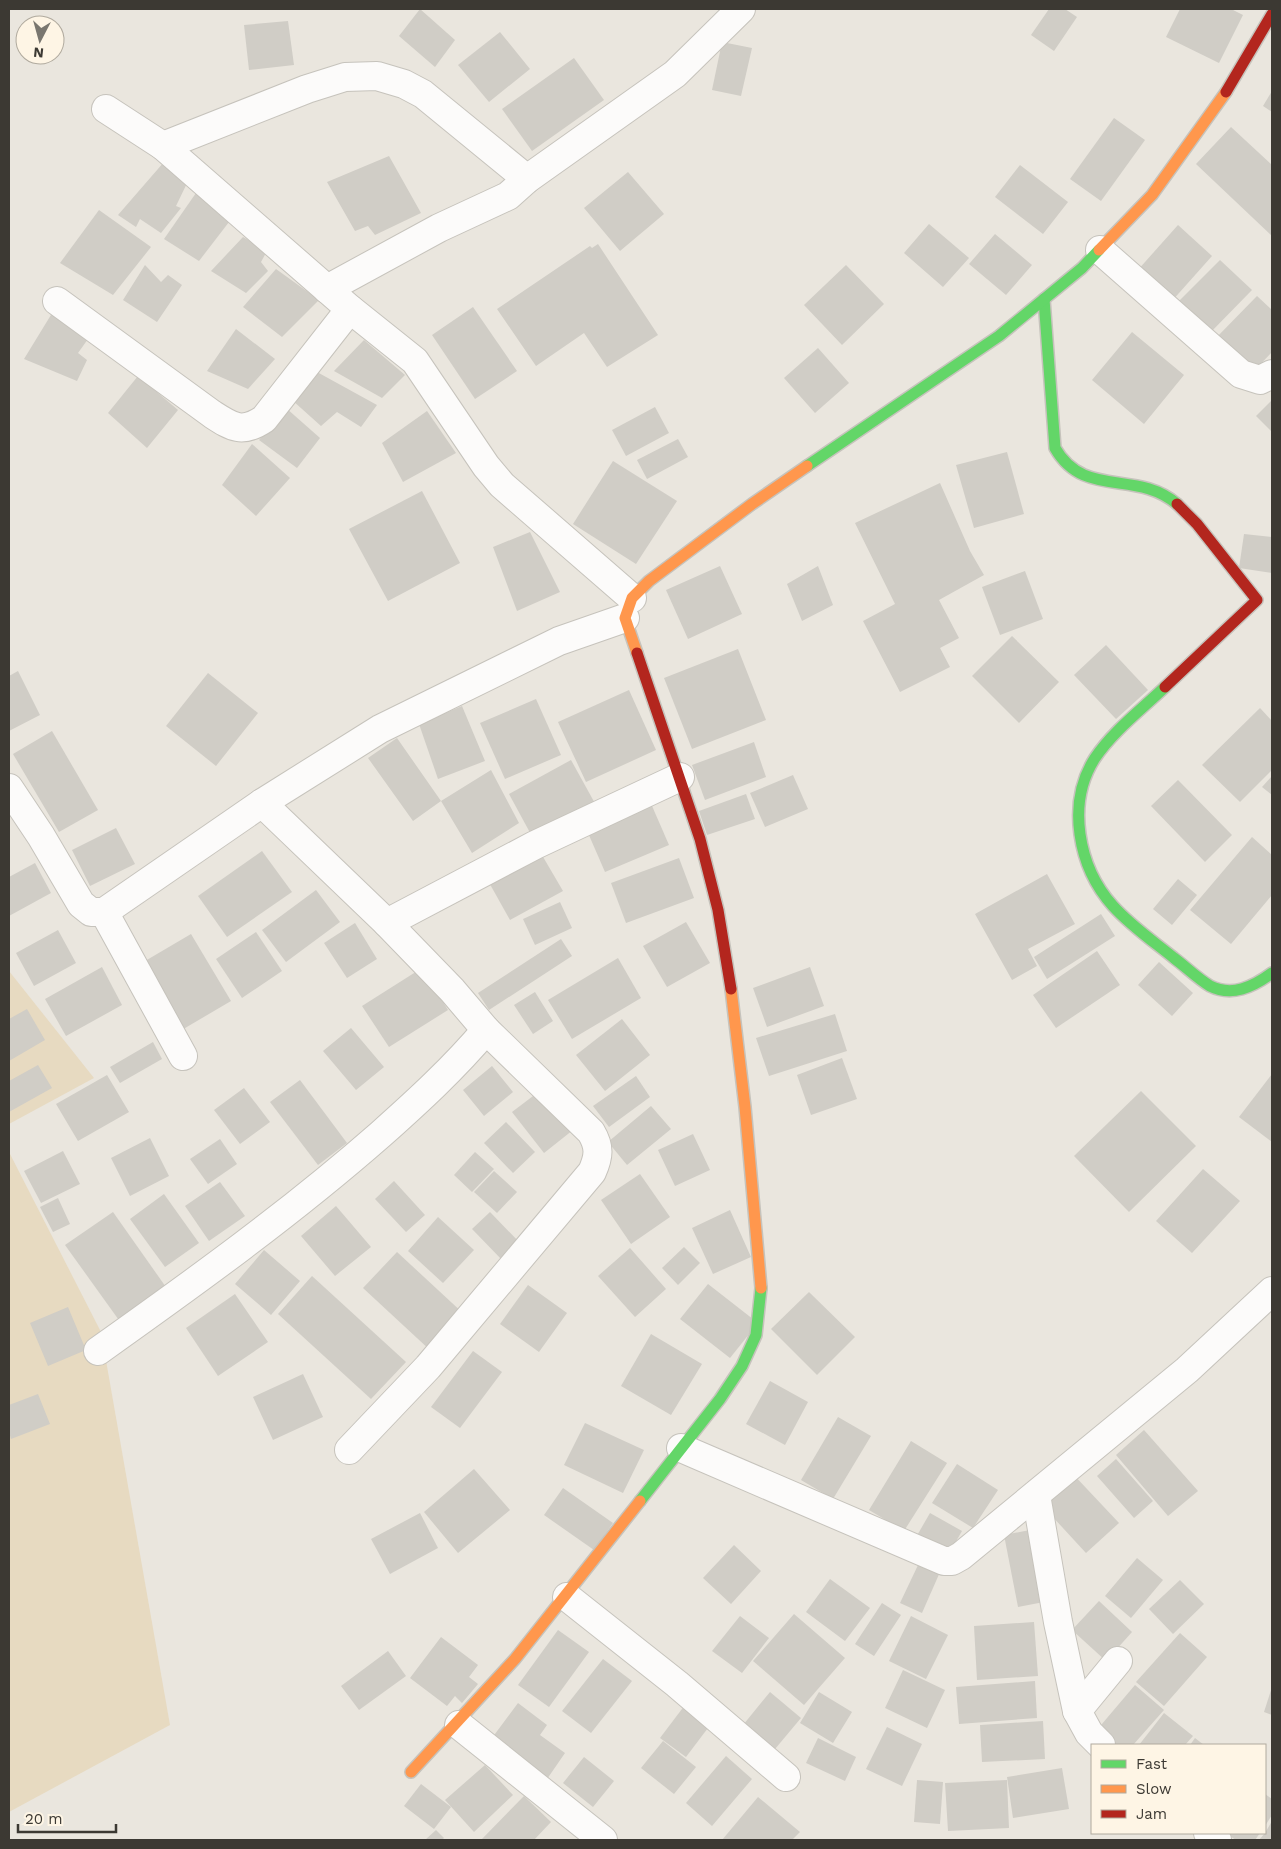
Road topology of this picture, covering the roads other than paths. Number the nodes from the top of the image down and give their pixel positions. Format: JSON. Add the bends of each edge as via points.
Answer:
{"nodes":[{"id":1,"x":741,"y":9,"type":"edge"},
{"id":2,"x":1272,"y":14,"type":"edge"},
{"id":3,"x":106,"y":109,"type":"dead end"},
{"id":4,"x":163,"y":146,"type":"junction"},
{"id":5,"x":527,"y":179,"type":"junction"},
{"id":6,"x":1100,"y":250,"type":"junction"},
{"id":7,"x":327,"y":289,"type":"junction"},
{"id":8,"x":1044,"y":299,"type":"junction"},
{"id":9,"x":57,"y":301,"type":"dead end"},
{"id":10,"x":350,"y":309,"type":"junction"},
{"id":11,"x":1272,"y":374,"type":"edge"},
{"id":12,"x":628,"y":608,"type":"junction"},
{"id":13,"x":680,"y":777,"type":"junction"},
{"id":14,"x":9,"y":788,"type":"edge"},
{"id":15,"x":262,"y":803,"type":"junction"},
{"id":16,"x":104,"y":912,"type":"junction"},
{"id":17,"x":387,"y":923,"type":"junction"},
{"id":18,"x":1272,"y":973,"type":"edge"},
{"id":19,"x":486,"y":1030,"type":"junction"},
{"id":20,"x":183,"y":1056,"type":"dead end"},
{"id":21,"x":1272,"y":1291,"type":"edge"},
{"id":22,"x":98,"y":1351,"type":"dead end"},
{"id":23,"x":681,"y":1448,"type":"junction"},
{"id":24,"x":349,"y":1450,"type":"dead end"},
{"id":25,"x":1036,"y":1495,"type":"junction"},
{"id":26,"x":567,"y":1598,"type":"junction"},
{"id":27,"x":1118,"y":1661,"type":"dead end"},
{"id":28,"x":1077,"y":1711,"type":"junction"},
{"id":29,"x":459,"y":1725,"type":"junction"},
{"id":30,"x":1100,"y":1744,"type":"edge"},
{"id":31,"x":411,"y":1772,"type":"dead end"},
{"id":32,"x":786,"y":1777,"type":"dead end"},
{"id":33,"x":603,"y":1840,"type":"edge"}],
"edges":[{"from":1,"to":5,"type":"street","via":[[675,74]]},
{"from":2,"to":6,"type":"street","via":[[1222,99],[1187,149],[1152,195]]},
{"from":3,"to":4,"type":"street"},
{"from":4,"to":5,"type":"street","via":[[306,89],[345,77],[378,76],[423,94]]},
{"from":4,"to":7,"type":"street"},
{"from":5,"to":7,"type":"street","via":[[508,196],[438,228]]},
{"from":6,"to":8,"type":"street"},
{"from":6,"to":11,"type":"street","via":[[1241,374],[1260,380]]},
{"from":7,"to":10,"type":"street"},
{"from":8,"to":12,"type":"street","via":[[999,336],[752,504],[649,582]]},
{"from":8,"to":18,"type":"street","via":[[1055,448],[1060,459],[1079,475],[1144,486],[1172,500],[1256,600],[1094,756],[1082,783],[1077,808],[1080,837],[1090,868],[1113,906],[1153,942],[1213,987],[1235,991]]},
{"from":9,"to":10,"type":"street","via":[[226,424],[240,428],[252,427],[264,419]]},
{"from":10,"to":12,"type":"street","via":[[415,361],[502,485]]},
{"from":12,"to":13,"type":"street"},
{"from":12,"to":15,"type":"street","via":[[380,730]]},
{"from":13,"to":17,"type":"street","via":[[534,845]]},
{"from":13,"to":23,"type":"street","via":[[714,893],[740,1054],[761,1306],[758,1332],[745,1360]]},
{"from":14,"to":16,"type":"street","via":[[81,904],[91,912]]},
{"from":15,"to":16,"type":"street"},
{"from":15,"to":17,"type":"street"},
{"from":16,"to":20,"type":"street"},
{"from":17,"to":19,"type":"street"},
{"from":19,"to":22,"type":"street","via":[[443,1078],[345,1165],[226,1260]]},
{"from":19,"to":24,"type":"street","via":[[591,1132],[599,1149],[598,1159],[592,1172],[428,1367]]},
{"from":21,"to":25,"type":"street","via":[[1186,1370]]},
{"from":23,"to":25,"type":"street","via":[[944,1561],[961,1556]]},
{"from":23,"to":26,"type":"street"},
{"from":25,"to":28,"type":"street"},
{"from":26,"to":29,"type":"street"},
{"from":26,"to":32,"type":"street","via":[[677,1684]]},
{"from":27,"to":28,"type":"street"},
{"from":28,"to":30,"type":"street","via":[[1089,1733]]},
{"from":29,"to":31,"type":"street"},
{"from":29,"to":33,"type":"street"}]}
